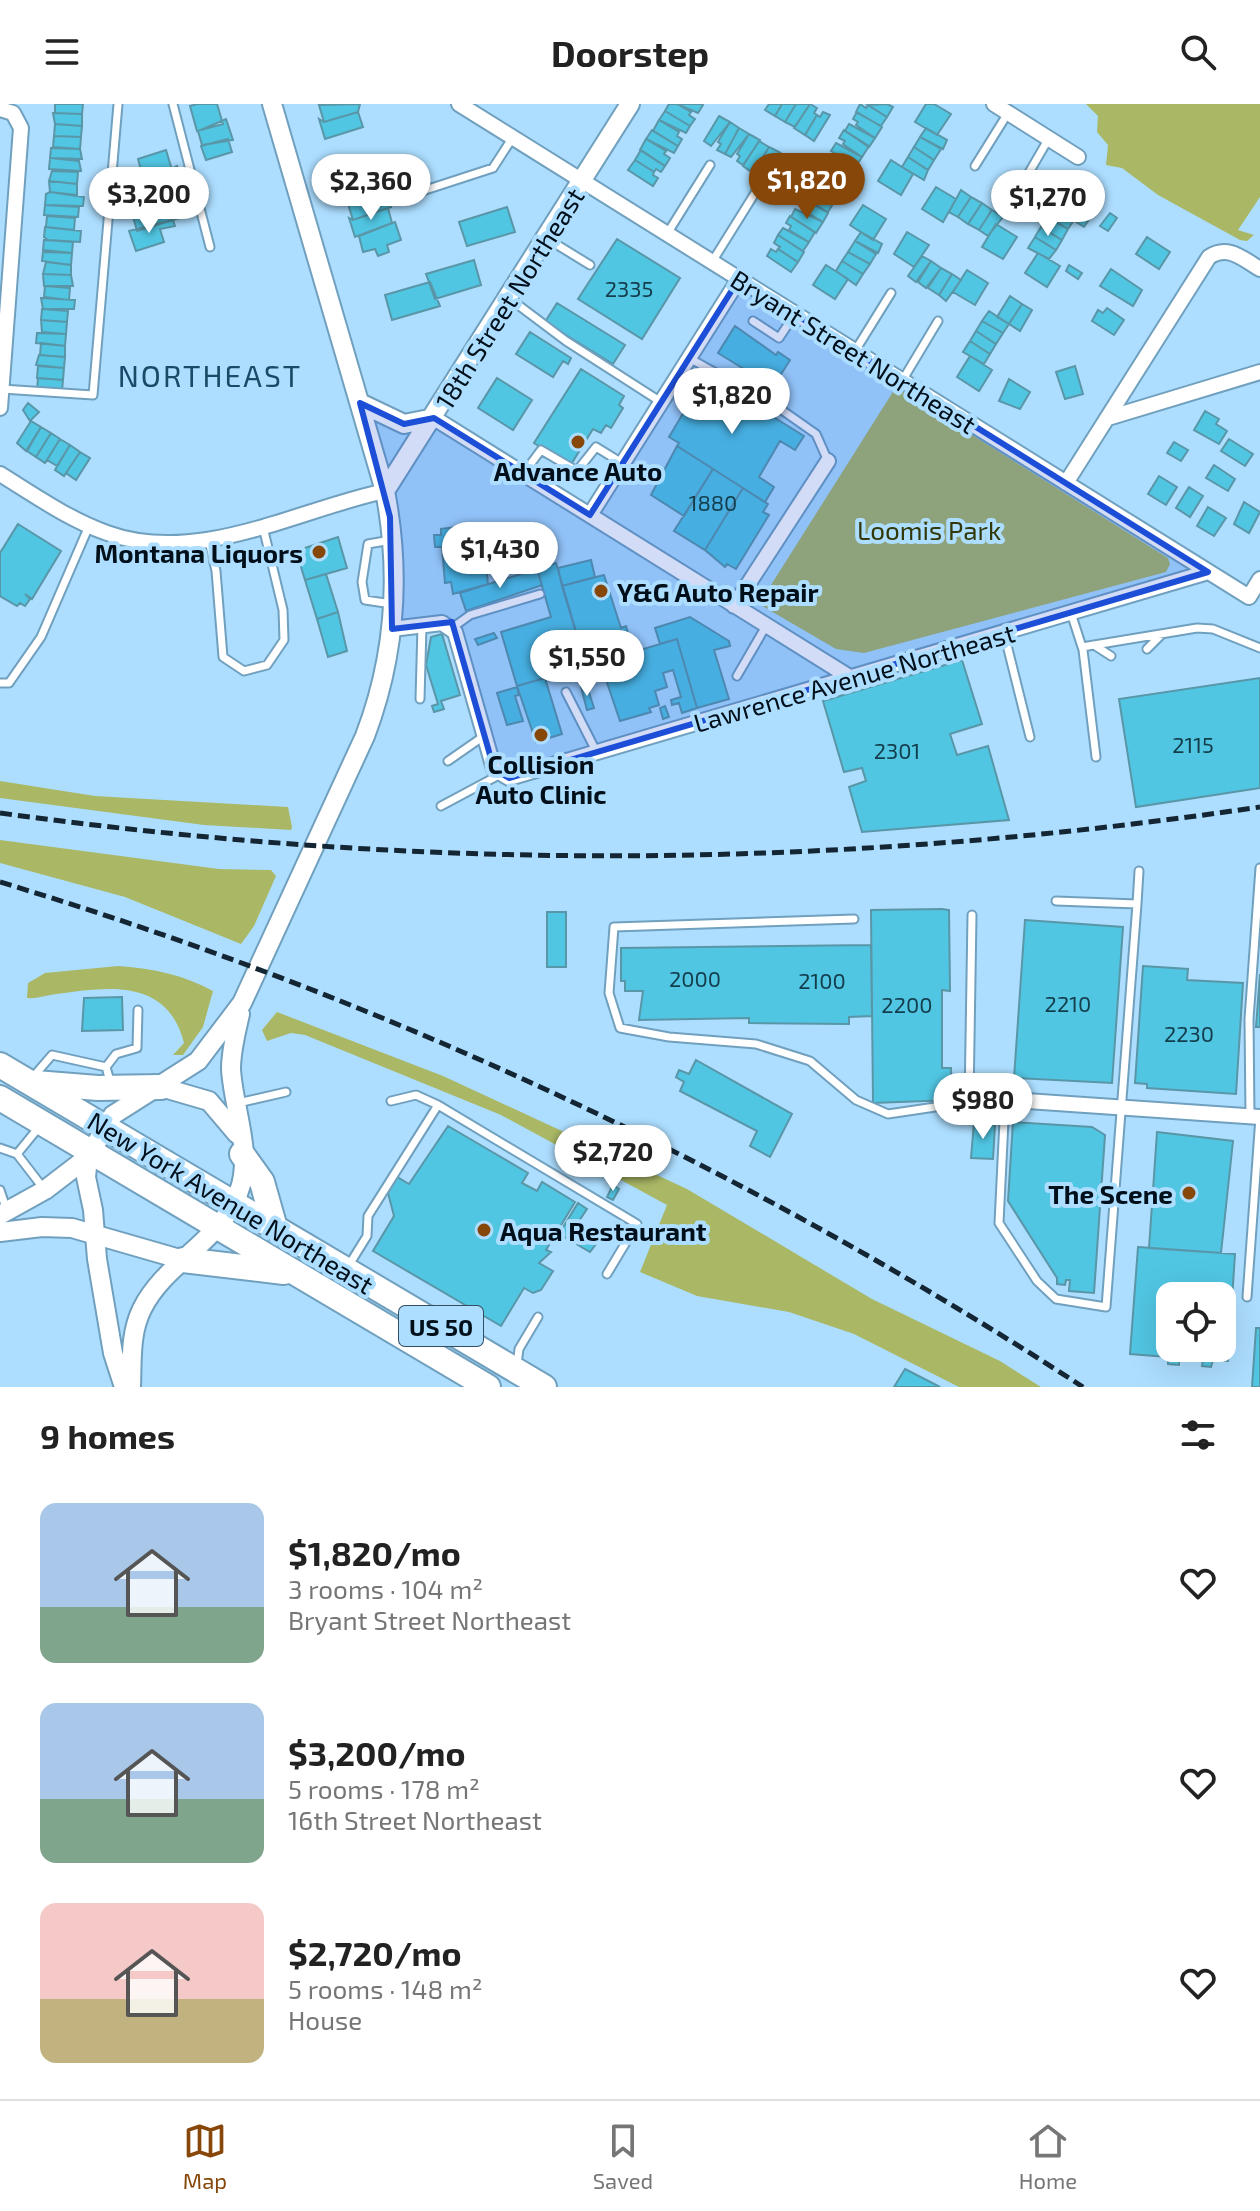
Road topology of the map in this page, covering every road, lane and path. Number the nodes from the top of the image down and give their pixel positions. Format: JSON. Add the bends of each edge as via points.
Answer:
{"nodes":[{"id":1,"x":118,"y":104,"type":"edge"},
{"id":2,"x":173,"y":104,"type":"edge"},
{"id":3,"x":272,"y":104,"type":"edge"},
{"id":4,"x":459,"y":104,"type":"edge"},
{"id":5,"x":630,"y":104,"type":"edge"},
{"id":6,"x":994,"y":104,"type":"edge"},
{"id":7,"x":0,"y":109,"type":"edge"},
{"id":8,"x":1008,"y":113,"type":"junction"},
{"id":9,"x":513,"y":137,"type":"junction"},
{"id":10,"x":1049,"y":138,"type":"junction"},
{"id":11,"x":1078,"y":157,"type":"dead end"},
{"id":12,"x":710,"y":165,"type":"dead end"},
{"id":13,"x":975,"y":166,"type":"dead end"},
{"id":14,"x":582,"y":181,"type":"junction"},
{"id":15,"x":755,"y":193,"type":"dead end"},
{"id":16,"x":410,"y":195,"type":"dead end"},
{"id":17,"x":1016,"y":195,"type":"dead end"},
{"id":18,"x":667,"y":234,"type":"junction"},
{"id":19,"x":546,"y":238,"type":"junction"},
{"id":20,"x":210,"y":247,"type":"dead end"},
{"id":21,"x":712,"y":262,"type":"junction"},
{"id":22,"x":590,"y":265,"type":"dead end"},
{"id":23,"x":1260,"y":269,"type":"edge"},
{"id":24,"x":739,"y":279,"type":"junction"},
{"id":25,"x":891,"y":293,"type":"dead end"},
{"id":26,"x":509,"y":298,"type":"junction"},
{"id":27,"x":795,"y":314,"type":"junction"},
{"id":28,"x":753,"y":321,"type":"dead end"},
{"id":29,"x":938,"y":321,"type":"dead end"},
{"id":30,"x":855,"y":351,"type":"junction"},
{"id":31,"x":689,"y":358,"type":"junction"},
{"id":32,"x":1260,"y":372,"type":"edge"},
{"id":33,"x":902,"y":381,"type":"junction"},
{"id":34,"x":2,"y":389,"type":"junction"},
{"id":35,"x":661,"y":402,"type":"junction"},
{"id":36,"x":360,"y":403,"type":"junction"},
{"id":37,"x":0,"y":408,"type":"edge"},
{"id":38,"x":434,"y":418,"type":"junction"},
{"id":39,"x":1108,"y":418,"type":"junction"},
{"id":40,"x":828,"y":461,"type":"joint"},
{"id":41,"x":622,"y":463,"type":"junction"},
{"id":42,"x":0,"y":474,"type":"edge"},
{"id":43,"x":523,"y":474,"type":"junction"},
{"id":44,"x":1066,"y":483,"type":"junction"},
{"id":45,"x":385,"y":491,"type":"junction"},
{"id":46,"x":590,"y":515,"type":"junction"},
{"id":47,"x":262,"y":525,"type":"junction"},
{"id":48,"x":89,"y":526,"type":"junction"},
{"id":49,"x":393,"y":540,"type":"junction"},
{"id":50,"x":209,"y":541,"type":"junction"},
{"id":51,"x":1208,"y":572,"type":"junction"},
{"id":52,"x":1260,"y":579,"type":"edge"},
{"id":53,"x":540,"y":594,"type":"dead end"},
{"id":54,"x":394,"y":604,"type":"junction"},
{"id":55,"x":734,"y":606,"type":"junction"},
{"id":56,"x":1071,"y":613,"type":"junction"},
{"id":57,"x":422,"y":626,"type":"junction"},
{"id":58,"x":766,"y":626,"type":"junction"},
{"id":59,"x":452,"y":628,"type":"junction"},
{"id":60,"x":392,"y":629,"type":"junction"},
{"id":61,"x":1164,"y":632,"type":"junction"},
{"id":62,"x":1004,"y":633,"type":"junction"},
{"id":63,"x":1094,"y":645,"type":"junction"},
{"id":64,"x":1082,"y":647,"type":"junction"},
{"id":65,"x":1260,"y":648,"type":"edge"},
{"id":66,"x":1147,"y":649,"type":"dead end"},
{"id":67,"x":1111,"y":656,"type":"dead end"},
{"id":68,"x":737,"y":676,"type":"dead end"},
{"id":69,"x":851,"y":678,"type":"junction"},
{"id":70,"x":0,"y":683,"type":"edge"},
{"id":71,"x":566,"y":692,"type":"dead end"},
{"id":72,"x":420,"y":699,"type":"dead end"},
{"id":73,"x":484,"y":736,"type":"junction"},
{"id":74,"x":1030,"y":737,"type":"dead end"},
{"id":75,"x":597,"y":753,"type":"junction"},
{"id":76,"x":1096,"y":757,"type":"dead end"},
{"id":77,"x":448,"y":761,"type":"dead end"},
{"id":78,"x":499,"y":775,"type":"junction"},
{"id":79,"x":441,"y":806,"type":"dead end"},
{"id":80,"x":1260,"y":868,"type":"edge"},
{"id":81,"x":1139,"y":871,"type":"dead end"},
{"id":82,"x":1056,"y":901,"type":"dead end"},
{"id":83,"x":1137,"y":904,"type":"junction"},
{"id":84,"x":972,"y":915,"type":"dead end"},
{"id":85,"x":854,"y":919,"type":"dead end"},
{"id":86,"x":242,"y":1003,"type":"junction"},
{"id":87,"x":138,"y":1010,"type":"dead end"},
{"id":88,"x":0,"y":1065,"type":"edge"},
{"id":89,"x":109,"y":1077,"type":"junction"},
{"id":90,"x":29,"y":1083,"type":"junction"},
{"id":91,"x":161,"y":1087,"type":"junction"},
{"id":92,"x":286,"y":1092,"type":"dead end"},
{"id":93,"x":0,"y":1098,"type":"edge"},
{"id":94,"x":1005,"y":1100,"type":"junction"},
{"id":95,"x":391,"y":1101,"type":"dead end"},
{"id":96,"x":969,"y":1102,"type":"junction"},
{"id":97,"x":236,"y":1103,"type":"junction"},
{"id":98,"x":438,"y":1105,"type":"junction"},
{"id":99,"x":1122,"y":1107,"type":"junction"},
{"id":100,"x":1256,"y":1117,"type":"edge"},
{"id":101,"x":42,"y":1123,"type":"junction"},
{"id":102,"x":104,"y":1127,"type":"junction"},
{"id":103,"x":242,"y":1147,"type":"junction"},
{"id":104,"x":0,"y":1148,"type":"edge"},
{"id":105,"x":17,"y":1154,"type":"junction"},
{"id":106,"x":89,"y":1154,"type":"junction"},
{"id":107,"x":0,"y":1190,"type":"edge"},
{"id":108,"x":45,"y":1190,"type":"junction"},
{"id":109,"x":233,"y":1203,"type":"junction"},
{"id":110,"x":4,"y":1213,"type":"edge"},
{"id":111,"x":217,"y":1227,"type":"junction"},
{"id":112,"x":275,"y":1228,"type":"junction"},
{"id":113,"x":0,"y":1232,"type":"edge"},
{"id":114,"x":94,"y":1235,"type":"junction"},
{"id":115,"x":183,"y":1260,"type":"junction"},
{"id":116,"x":346,"y":1270,"type":"junction"},
{"id":117,"x":298,"y":1274,"type":"junction"},
{"id":118,"x":607,"y":1274,"type":"dead end"},
{"id":119,"x":1247,"y":1297,"type":"dead end"},
{"id":120,"x":538,"y":1317,"type":"dead end"},
{"id":121,"x":508,"y":1375,"type":"edge"},
{"id":122,"x":124,"y":1387,"type":"edge"},
{"id":123,"x":131,"y":1387,"type":"edge"},
{"id":124,"x":488,"y":1387,"type":"edge"},
{"id":125,"x":544,"y":1387,"type":"edge"}],
"edges":[{"from":1,"to":34,"type":"lane","via":[[93,395]]},
{"from":2,"to":20,"type":"lane"},
{"from":3,"to":36,"type":"main road"},
{"from":4,"to":9,"type":"street","name":"Bryant Street Northeast"},
{"from":5,"to":14,"type":"main road","name":"18th Street Northeast"},
{"from":6,"to":8,"type":"street"},
{"from":7,"to":34,"type":"street","via":[[20,122]]},
{"from":8,"to":10,"type":"street"},
{"from":8,"to":13,"type":"lane"},
{"from":9,"to":14,"type":"street","name":"Bryant Street Northeast"},
{"from":9,"to":16,"type":"lane","via":[[493,168]]},
{"from":10,"to":11,"type":"street"},
{"from":10,"to":17,"type":"lane"},
{"from":12,"to":18,"type":"lane"},
{"from":14,"to":18,"type":"street","name":"Bryant Street Northeast"},
{"from":14,"to":19,"type":"main road","name":"18th Street Northeast"},
{"from":15,"to":21,"type":"lane"},
{"from":18,"to":21,"type":"street","name":"Bryant Street Northeast"},
{"from":19,"to":22,"type":"lane"},
{"from":19,"to":26,"type":"main road","name":"18th Street Northeast"},
{"from":21,"to":24,"type":"street","name":"Bryant Street Northeast"},
{"from":23,"to":39,"type":"street","via":[[1231,252],[1221,251],[1205,263]]},
{"from":24,"to":27,"type":"street","name":"Bryant Street Northeast"},
{"from":24,"to":31,"type":"street"},
{"from":25,"to":30,"type":"lane"},
{"from":26,"to":35,"type":"lane"},
{"from":26,"to":38,"type":"main road","name":"18th Street Northeast"},
{"from":27,"to":28,"type":"lane","via":[[779,338]]},
{"from":27,"to":30,"type":"street","name":"Bryant Street Northeast"},
{"from":29,"to":33,"type":"lane"},
{"from":30,"to":33,"type":"street","name":"Bryant Street Northeast"},
{"from":31,"to":35,"type":"street"},
{"from":31,"to":40,"type":"lane","via":[[816,434]]},
{"from":32,"to":39,"type":"street"},
{"from":33,"to":44,"type":"street","name":"Bryant Street Northeast"},
{"from":34,"to":37,"type":"street"},
{"from":35,"to":41,"type":"street"},
{"from":36,"to":38,"type":"main road","via":[[404,424]]},
{"from":36,"to":45,"type":"main road"},
{"from":38,"to":43,"type":"street"},
{"from":38,"to":45,"type":"main road","name":"18th Street Northeast"},
{"from":39,"to":44,"type":"street"},
{"from":40,"to":55,"type":"street"},
{"from":41,"to":43,"type":"lane","via":[[596,447],[577,471],[541,450]]},
{"from":41,"to":46,"type":"street"},
{"from":42,"to":48,"type":"street"},
{"from":43,"to":46,"type":"street"},
{"from":44,"to":51,"type":"street","name":"Bryant Street Northeast"},
{"from":45,"to":47,"type":"street"},
{"from":45,"to":49,"type":"main road"},
{"from":46,"to":55,"type":"street"},
{"from":47,"to":50,"type":"street"},
{"from":47,"to":50,"type":"lane","via":[[283,610],[284,640],[267,665],[244,671],[223,657]]},
{"from":48,"to":50,"type":"street","via":[[143,541]]},
{"from":48,"to":70,"type":"lane","via":[[41,637],[9,683]]},
{"from":49,"to":54,"type":"main road"},
{"from":49,"to":54,"type":"lane","via":[[368,544],[362,582],[365,600]]},
{"from":51,"to":52,"type":"street","name":"Bryant Street Northeast","via":[[1249,597]]},
{"from":51,"to":56,"type":"street","name":"Lawrence Avenue Northeast"},
{"from":53,"to":59,"type":"lane","via":[[470,615]]},
{"from":54,"to":60,"type":"main road"},
{"from":55,"to":58,"type":"street"},
{"from":56,"to":62,"type":"street","name":"Lawrence Avenue Northeast"},
{"from":56,"to":64,"type":"lane"},
{"from":57,"to":59,"type":"street","via":[[442,623]]},
{"from":57,"to":60,"type":"street"},
{"from":57,"to":72,"type":"lane"},
{"from":58,"to":68,"type":"lane"},
{"from":58,"to":69,"type":"street"},
{"from":59,"to":73,"type":"street"},
{"from":60,"to":86,"type":"main road","via":[[365,736]]},
{"from":61,"to":63,"type":"lane"},
{"from":61,"to":65,"type":"lane","via":[[1213,629]]},
{"from":61,"to":66,"type":"lane"},
{"from":62,"to":69,"type":"street","name":"Lawrence Avenue Northeast"},
{"from":62,"to":74,"type":"lane"},
{"from":63,"to":64,"type":"lane"},
{"from":63,"to":67,"type":"lane"},
{"from":64,"to":76,"type":"lane"},
{"from":69,"to":75,"type":"street","name":"Lawrence Avenue Northeast"},
{"from":71,"to":75,"type":"lane"},
{"from":73,"to":77,"type":"lane"},
{"from":73,"to":78,"type":"street"},
{"from":75,"to":78,"type":"street","name":"Lawrence Avenue Northeast","via":[[514,778]]},
{"from":78,"to":79,"type":"lane"},
{"from":80,"to":100,"type":"lane","via":[[1249,1019]]},
{"from":81,"to":83,"type":"lane"},
{"from":82,"to":83,"type":"lane"},
{"from":83,"to":99,"type":"lane"},
{"from":84,"to":96,"type":"lane"},
{"from":85,"to":96,"type":"lane","via":[[614,927],[609,993],[620,1028],[756,1044],[810,1061],[856,1100],[888,1114]]},
{"from":86,"to":91,"type":"main road","via":[[204,1055]]},
{"from":86,"to":97,"type":"main road","via":[[232,1058]]},
{"from":87,"to":89,"type":"lane","via":[[137,1048],[116,1054]]},
{"from":88,"to":90,"type":"highway","name":"New York Avenue Northeast","number":"US 50"},
{"from":89,"to":90,"type":"highway"},
{"from":89,"to":91,"type":"highway"},
{"from":90,"to":102,"type":"highway","name":"New York Avenue Northeast","number":"US 50"},
{"from":91,"to":102,"type":"main road","via":[[125,1105]]},
{"from":91,"to":103,"type":"main road","via":[[209,1101]]},
{"from":92,"to":97,"type":"lane"},
{"from":93,"to":101,"type":"highway","name":"New York Avenue Northeast","number":"US 50"},
{"from":94,"to":96,"type":"street"},
{"from":94,"to":99,"type":"street"},
{"from":94,"to":99,"type":"lane","via":[[999,1223],[1037,1281],[1056,1299],[1102,1309],[1110,1288]]},
{"from":95,"to":98,"type":"lane","via":[[416,1095]]},
{"from":97,"to":103,"type":"main road"},
{"from":98,"to":116,"type":"lane","via":[[368,1216],[367,1236]]},
{"from":98,"to":118,"type":"lane","via":[[637,1224]]},
{"from":99,"to":100,"type":"street"},
{"from":100,"to":119,"type":"lane"},
{"from":101,"to":105,"type":"lane"},
{"from":101,"to":106,"type":"highway","name":"New York Avenue Northeast","number":"US 50"},
{"from":102,"to":106,"type":"main road"},
{"from":102,"to":109,"type":"highway","name":"New York Avenue Northeast","number":"US 50"},
{"from":103,"to":109,"type":"main road","via":[[242,1181]]},
{"from":103,"to":112,"type":"highway","via":[[262,1182]]},
{"from":104,"to":105,"type":"lane"},
{"from":105,"to":108,"type":"lane"},
{"from":106,"to":108,"type":"main road"},
{"from":106,"to":111,"type":"highway","name":"New York Avenue Northeast","number":"US 50"},
{"from":106,"to":114,"type":"main road","via":[[86,1177]]},
{"from":107,"to":110,"type":"lane"},
{"from":108,"to":110,"type":"main road"},
{"from":109,"to":111,"type":"main road"},
{"from":109,"to":112,"type":"highway","name":"New York Avenue Northeast","number":"US 50"},
{"from":111,"to":115,"type":"main road"},
{"from":111,"to":117,"type":"highway","name":"New York Avenue Northeast","number":"US 50"},
{"from":112,"to":116,"type":"highway","name":"New York Avenue Northeast","number":"US 50"},
{"from":113,"to":114,"type":"main road","via":[[51,1226]]},
{"from":114,"to":115,"type":"main road"},
{"from":114,"to":122,"type":"main road","via":[[113,1353]]},
{"from":115,"to":117,"type":"highway"},
{"from":115,"to":123,"type":"main road","via":[[152,1293],[138,1318]]},
{"from":116,"to":121,"type":"highway","name":"New York Avenue Northeast","number":"US 50"},
{"from":117,"to":124,"type":"highway","name":"New York Avenue Northeast","number":"US 50"},
{"from":120,"to":121,"type":"lane"},
{"from":121,"to":125,"type":"highway","name":"New York Avenue Northeast","number":"US 50"}]}
